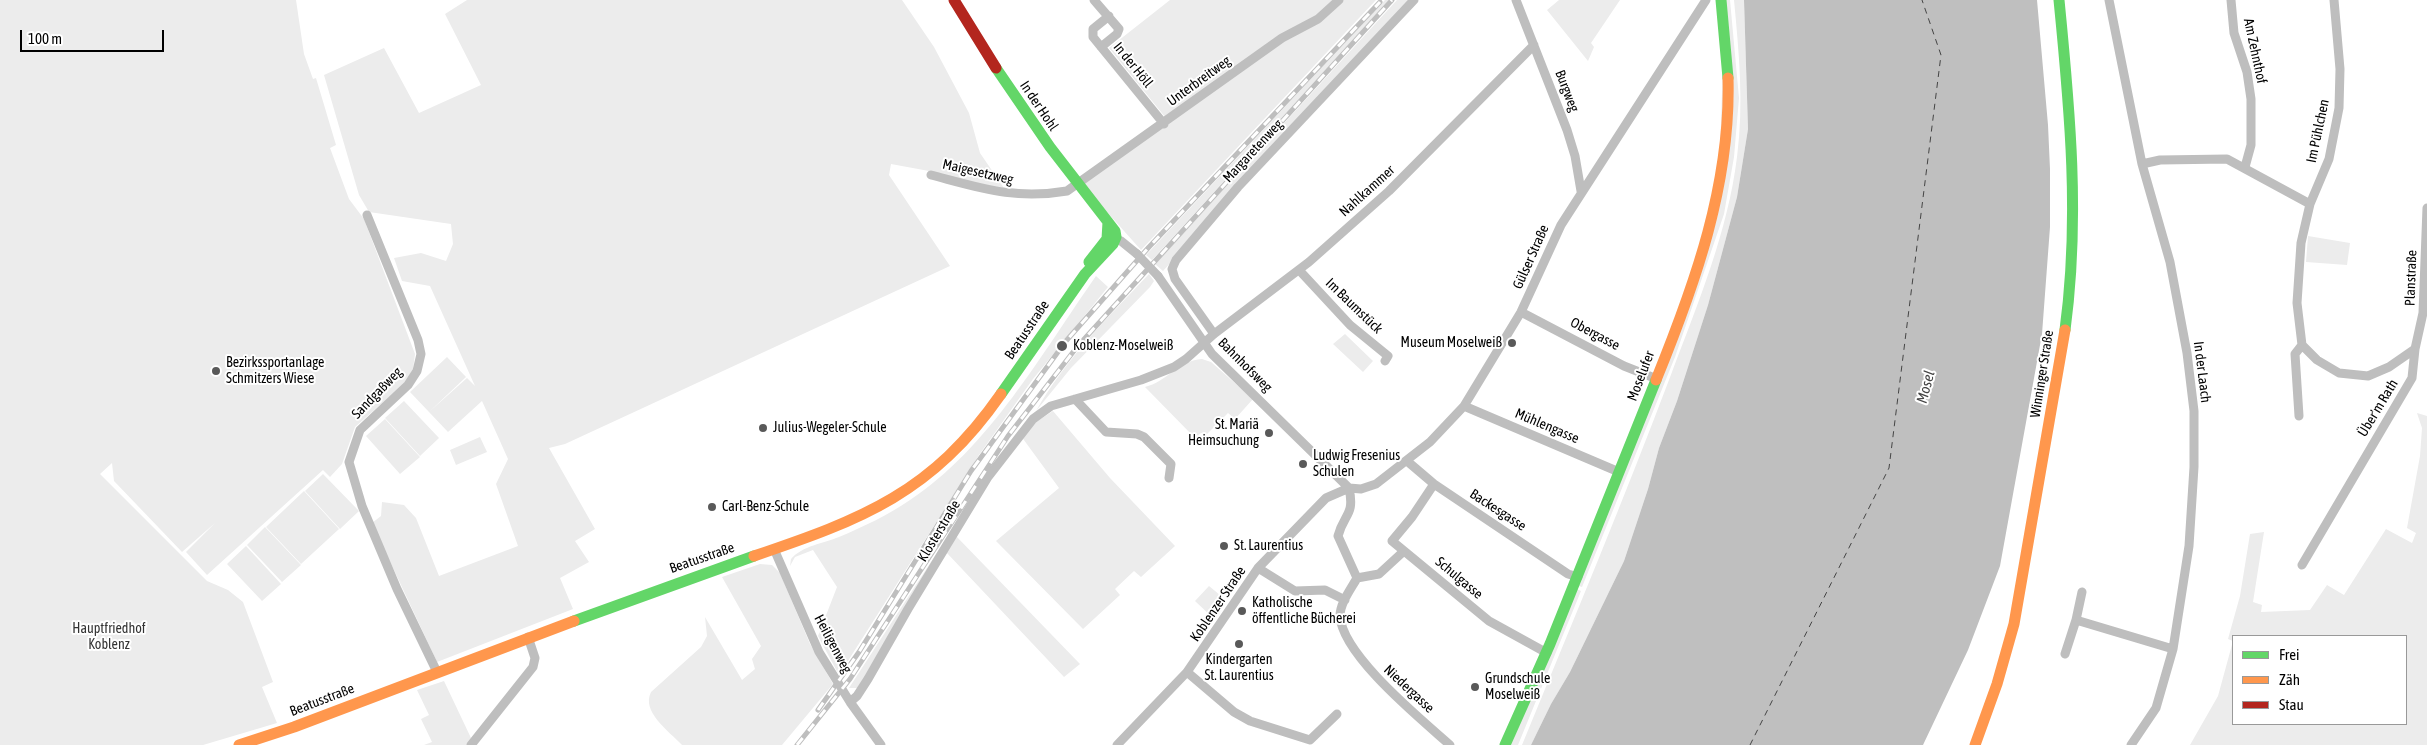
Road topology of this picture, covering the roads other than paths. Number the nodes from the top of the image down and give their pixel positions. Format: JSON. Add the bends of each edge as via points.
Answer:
{"nodes":[{"id":1,"x":954,"y":0,"type":"edge"},
{"id":2,"x":1094,"y":0,"type":"edge"},
{"id":3,"x":1339,"y":0,"type":"edge"},
{"id":4,"x":1414,"y":0,"type":"edge"},
{"id":5,"x":1706,"y":0,"type":"edge"},
{"id":6,"x":1721,"y":0,"type":"edge"},
{"id":7,"x":2059,"y":0,"type":"edge"},
{"id":8,"x":2108,"y":0,"type":"edge"},
{"id":9,"x":2231,"y":0,"type":"edge"},
{"id":10,"x":2334,"y":0,"type":"edge"},
{"id":11,"x":1519,"y":1,"type":"edge"},
{"id":12,"x":1109,"y":16,"type":"junction"},
{"id":13,"x":1534,"y":44,"type":"junction"},
{"id":14,"x":1101,"y":47,"type":"junction"},
{"id":15,"x":1164,"y":124,"type":"junction"},
{"id":16,"x":2142,"y":164,"type":"junction"},
{"id":17,"x":2245,"y":167,"type":"junction"},
{"id":18,"x":931,"y":175,"type":"dead end"},
{"id":19,"x":1076,"y":185,"type":"junction"},
{"id":20,"x":1581,"y":191,"type":"junction"},
{"id":21,"x":2310,"y":204,"type":"junction"},
{"id":22,"x":2427,"y":208,"type":"edge"},
{"id":23,"x":368,"y":215,"type":"dead end"},
{"id":24,"x":1112,"y":238,"type":"junction"},
{"id":25,"x":1299,"y":270,"type":"junction"},
{"id":26,"x":1521,"y":312,"type":"junction"},
{"id":27,"x":1214,"y":334,"type":"junction"},
{"id":28,"x":1205,"y":343,"type":"junction"},
{"id":29,"x":2302,"y":344,"type":"junction"},
{"id":30,"x":2415,"y":349,"type":"junction"},
{"id":31,"x":1385,"y":361,"type":"dead end"},
{"id":32,"x":1657,"y":380,"type":"junction"},
{"id":33,"x":1075,"y":399,"type":"junction"},
{"id":34,"x":1464,"y":406,"type":"junction"},
{"id":35,"x":2299,"y":416,"type":"dead end"},
{"id":36,"x":1407,"y":461,"type":"junction"},
{"id":37,"x":1619,"y":472,"type":"junction"},
{"id":38,"x":1169,"y":478,"type":"dead end"},
{"id":39,"x":1434,"y":484,"type":"junction"},
{"id":40,"x":1349,"y":488,"type":"junction"},
{"id":41,"x":774,"y":549,"type":"junction"},
{"id":42,"x":1404,"y":551,"type":"junction"},
{"id":43,"x":2302,"y":565,"type":"dead end"},
{"id":44,"x":1258,"y":568,"type":"junction"},
{"id":45,"x":1578,"y":577,"type":"junction"},
{"id":46,"x":1357,"y":578,"type":"junction"},
{"id":47,"x":2082,"y":592,"type":"dead end"},
{"id":48,"x":1345,"y":600,"type":"junction"},
{"id":49,"x":2076,"y":620,"type":"junction"},
{"id":50,"x":528,"y":637,"type":"junction"},
{"id":51,"x":2173,"y":649,"type":"junction"},
{"id":52,"x":1546,"y":653,"type":"junction"},
{"id":53,"x":2065,"y":654,"type":"dead end"},
{"id":54,"x":437,"y":672,"type":"junction"},
{"id":55,"x":1187,"y":672,"type":"junction"},
{"id":56,"x":850,"y":702,"type":"junction"},
{"id":57,"x":1337,"y":714,"type":"dead end"},
{"id":58,"x":1312,"y":742,"type":"edge"},
{"id":59,"x":239,"y":745,"type":"edge"},
{"id":60,"x":471,"y":745,"type":"edge"},
{"id":61,"x":881,"y":745,"type":"edge"},
{"id":62,"x":1117,"y":745,"type":"edge"},
{"id":63,"x":1450,"y":745,"type":"edge"},
{"id":64,"x":1505,"y":745,"type":"edge"},
{"id":65,"x":1975,"y":745,"type":"edge"},
{"id":66,"x":2131,"y":745,"type":"edge"}],
"edges":[{"from":1,"to":19,"type":"main road","name":"In der Hohl","via":[[980,44]]},
{"from":2,"to":12,"type":"street","name":"In der Höll"},
{"from":3,"to":15,"type":"street","name":"Unterbreitweg","via":[[1318,18],[1282,38]]},
{"from":4,"to":27,"type":"street","name":"Margaretenweg","via":[[1238,187],[1176,260],[1172,269],[1175,279]]},
{"from":5,"to":20,"type":"street","name":"Gülser Straße"},
{"from":6,"to":32,"type":"main road","name":"Moselufer","via":[[1728,102],[1722,169],[1698,263]]},
{"from":7,"to":65,"type":"main road","name":"Winninger Straße","via":[[2073,184],[2073,250],[2066,315],[2010,648]]},
{"from":8,"to":16,"type":"street","name":"In der Laach"},
{"from":9,"to":17,"type":"street","name":"Am Zehnthof","via":[[2234,33],[2251,99],[2251,145]]},
{"from":10,"to":21,"type":"street","name":"Im Pühlchen","via":[[2340,108],[2329,159]]},
{"from":11,"to":13,"type":"street","name":"Burgweg"},
{"from":12,"to":14,"type":"street","name":"In der Höll","via":[[1093,29],[1093,37]]},
{"from":12,"to":14,"type":"street","name":"In der Höll","via":[[1118,26],[1118,32]]},
{"from":13,"to":20,"type":"street","name":"Burgweg","via":[[1567,130]]},
{"from":13,"to":25,"type":"street","name":"Nahlkammer","via":[[1389,191]]},
{"from":14,"to":15,"type":"street","name":"In der Höll"},
{"from":15,"to":19,"type":"street","name":"Unterbreitweg"},
{"from":16,"to":17,"type":"street","via":[[2160,160],[2226,159]]},
{"from":16,"to":51,"type":"street","name":"In der Laach","via":[[2170,262],[2194,411],[2194,468],[2188,546]]},
{"from":17,"to":21,"type":"street"},
{"from":18,"to":19,"type":"street","name":"Maigesetzweg","via":[[1006,194],[1067,190]]},
{"from":19,"to":24,"type":"main road","name":"In der Hohl","via":[[1115,231]]},
{"from":20,"to":26,"type":"street","name":"Gülser Straße","via":[[1561,225]]},
{"from":21,"to":29,"type":"street","via":[[2296,303]]},
{"from":22,"to":30,"type":"street","name":"Planstraße","via":[[2423,312]]},
{"from":23,"to":54,"type":"street","name":"Sandgaßweg","via":[[421,354],[417,371],[408,385],[360,430],[349,462],[362,506]]},
{"from":24,"to":28,"type":"street","name":"Bahnhofsweg","bridge":true,"via":[[1137,254],[1158,276]]},
{"from":24,"to":41,"type":"main road","name":"Beatusstraße","via":[[1112,246],[1085,274],[983,420],[942,464],[912,488],[872,511],[825,532]]},
{"from":25,"to":27,"type":"street","name":"Nahlkammer"},
{"from":25,"to":31,"type":"street","name":"Im Baumstück","via":[[1350,325],[1388,356]]},
{"from":26,"to":32,"type":"street","name":"Obergasse"},
{"from":26,"to":34,"type":"street","name":"Gülser Straße"},
{"from":27,"to":28,"type":"street","name":"Nahlkammer"},
{"from":28,"to":33,"type":"street","name":"Klosterstraße","via":[[1174,367]]},
{"from":28,"to":40,"type":"street","name":"Bahnhofsweg","via":[[1212,354]]},
{"from":29,"to":30,"type":"street","name":"Über'm Rath","via":[[2316,360],[2339,372],[2368,376],[2389,367]]},
{"from":29,"to":35,"type":"street","via":[[2295,354]]},
{"from":30,"to":43,"type":"street","name":"Über'm Rath","via":[[2412,378]]},
{"from":32,"to":37,"type":"main road","name":"Moselufer"},
{"from":33,"to":38,"type":"street","via":[[1106,432],[1144,437],[1170,464]]},
{"from":33,"to":56,"type":"street","name":"Klosterstraße","via":[[1051,406],[1033,419],[988,477],[864,686]]},
{"from":34,"to":36,"type":"street","name":"Gülser Straße"},
{"from":34,"to":37,"type":"street","name":"Mühlengasse"},
{"from":36,"to":39,"type":"street","name":"Backesgasse"},
{"from":36,"to":40,"type":"street","name":"Gülser Straße","via":[[1373,485]]},
{"from":37,"to":45,"type":"main road","name":"Moselufer"},
{"from":39,"to":42,"type":"street","via":[[1392,540]]},
{"from":39,"to":45,"type":"street","name":"Backesgasse","via":[[1568,574]]},
{"from":40,"to":44,"type":"street","name":"Koblenzer Straße","via":[[1326,498]]},
{"from":40,"to":46,"type":"street","via":[[1352,504],[1339,531],[1338,541]]},
{"from":41,"to":50,"type":"main road","name":"Beatusstraße"},
{"from":41,"to":56,"type":"street","name":"Heiligenweg","via":[[813,640]]},
{"from":42,"to":46,"type":"street","via":[[1379,574]]},
{"from":42,"to":52,"type":"street","name":"Schulgasse","via":[[1489,621]]},
{"from":44,"to":48,"type":"street","via":[[1295,592],[1325,590]]},
{"from":44,"to":55,"type":"street","name":"Koblenzer Straße"},
{"from":45,"to":52,"type":"main road","name":"Moselufer"},
{"from":46,"to":48,"type":"street"},
{"from":47,"to":49,"type":"street"},
{"from":48,"to":63,"type":"street","name":"Niedergasse","via":[[1340,612],[1342,627],[1370,671]]},
{"from":49,"to":51,"type":"street"},
{"from":49,"to":53,"type":"street"},
{"from":50,"to":54,"type":"main road","name":"Beatusstraße"},
{"from":50,"to":60,"type":"street","via":[[534,654],[533,667]]},
{"from":51,"to":66,"type":"street","name":"In der Laach","via":[[2156,708]]},
{"from":52,"to":64,"type":"main road","name":"Moselufer"},
{"from":54,"to":59,"type":"main road","name":"Beatusstraße"},
{"from":55,"to":58,"type":"street","via":[[1234,712],[1250,721]]},
{"from":55,"to":62,"type":"street","name":"Koblenzer Straße"},
{"from":56,"to":61,"type":"street","name":"Heiligenweg"},
{"from":57,"to":58,"type":"street"}]}
